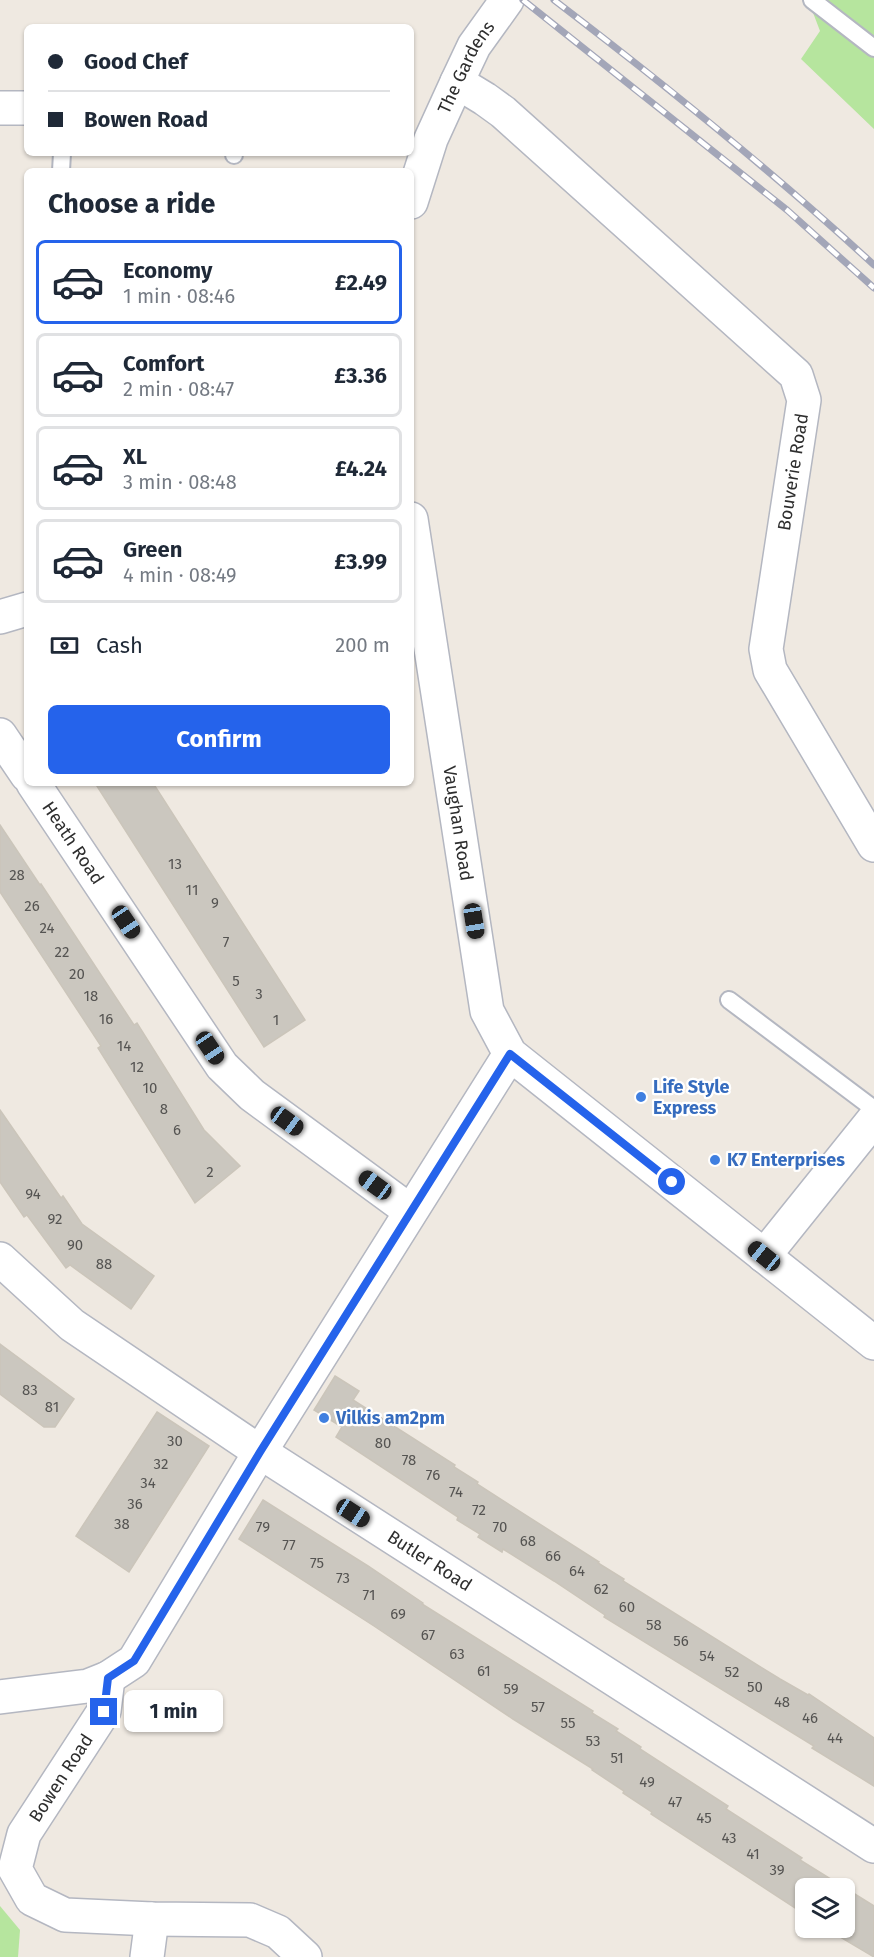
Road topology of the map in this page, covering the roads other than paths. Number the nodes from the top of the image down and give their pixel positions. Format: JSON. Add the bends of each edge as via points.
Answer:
{"nodes":[{"id":1,"x":507,"y":0,"type":"edge"},
{"id":2,"x":812,"y":0,"type":"edge"},
{"id":3,"x":874,"y":48,"type":"edge"},
{"id":4,"x":457,"y":82,"type":"junction"},
{"id":5,"x":0,"y":108,"type":"edge"},
{"id":6,"x":24,"y":108,"type":"edge"},
{"id":7,"x":421,"y":136,"type":"edge"},
{"id":8,"x":414,"y":182,"type":"edge"},
{"id":9,"x":414,"y":547,"type":"edge"},
{"id":10,"x":24,"y":610,"type":"edge"},
{"id":11,"x":0,"y":617,"type":"edge"},
{"id":12,"x":0,"y":735,"type":"edge"},
{"id":13,"x":24,"y":771,"type":"edge"},
{"id":14,"x":35,"y":786,"type":"edge"},
{"id":15,"x":874,"y":845,"type":"edge"},
{"id":16,"x":729,"y":1000,"type":"dead end"},
{"id":17,"x":510,"y":1054,"type":"junction"},
{"id":18,"x":874,"y":1109,"type":"edge"},
{"id":19,"x":874,"y":1119,"type":"edge"},
{"id":20,"x":410,"y":1211,"type":"junction"},
{"id":21,"x":764,"y":1256,"type":"junction"},
{"id":22,"x":0,"y":1259,"type":"edge"},
{"id":23,"x":874,"y":1342,"type":"edge"},
{"id":24,"x":260,"y":1452,"type":"junction"},
{"id":25,"x":108,"y":1678,"type":"junction"},
{"id":26,"x":0,"y":1697,"type":"edge"},
{"id":27,"x":874,"y":1846,"type":"edge"},
{"id":28,"x":152,"y":1919,"type":"junction"},
{"id":29,"x":147,"y":1957,"type":"edge"},
{"id":30,"x":304,"y":1957,"type":"edge"}],
"edges":[{"from":1,"to":4,"type":"street","name":"The Gardens","via":[[474,46]]},
{"from":2,"to":3,"type":"lane"},
{"from":4,"to":7,"type":"street","name":"The Gardens"},
{"from":4,"to":15,"type":"street","name":"Bouverie Road","via":[[503,112],[796,375],[804,400],[766,649],[770,670]]},
{"from":5,"to":6,"type":"street"},
{"from":7,"to":8,"type":"street"},
{"from":9,"to":17,"type":"street","name":"Vaughan Road","via":[[488,1011]]},
{"from":10,"to":11,"type":"street"},
{"from":12,"to":13,"type":"street"},
{"from":14,"to":20,"type":"street","name":"Heath Road","via":[[222,1066],[252,1095]]},
{"from":16,"to":18,"type":"lane"},
{"from":17,"to":20,"type":"street"},
{"from":17,"to":21,"type":"street","name":"Vaughan Road"},
{"from":19,"to":21,"type":"street"},
{"from":20,"to":24,"type":"street"},
{"from":21,"to":23,"type":"street","name":"Vaughan Road"},
{"from":22,"to":24,"type":"street","name":"Butler Road","via":[[72,1325]]},
{"from":24,"to":25,"type":"street","via":[[134,1661]]},
{"from":24,"to":27,"type":"street","name":"Butler Road"},
{"from":25,"to":26,"type":"street","via":[[88,1686]]},
{"from":25,"to":28,"type":"street","name":"Bowen Road","via":[[104,1712],[24,1834],[15,1869],[32,1899],[65,1915]]},
{"from":28,"to":29,"type":"street"},
{"from":28,"to":30,"type":"street","name":"Bowen Road","via":[[250,1920],[278,1932]]}]}
